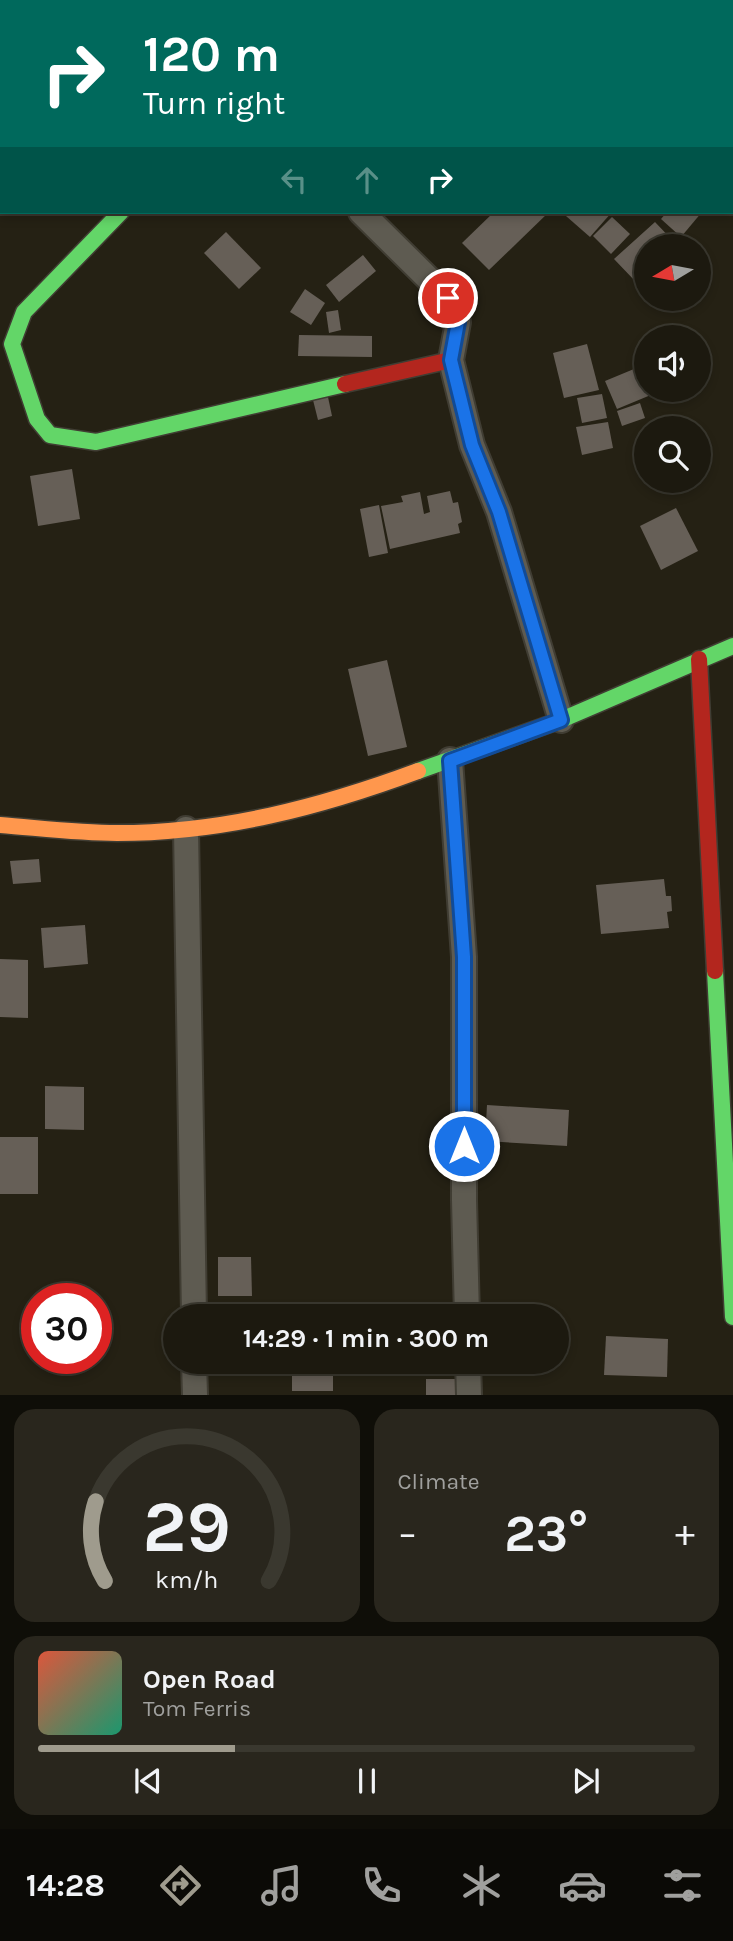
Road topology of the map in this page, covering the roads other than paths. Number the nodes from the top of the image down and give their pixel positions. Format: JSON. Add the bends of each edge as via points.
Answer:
{"nodes":[{"id":1,"x":119,"y":214,"type":"edge"},
{"id":2,"x":362,"y":214,"type":"edge"},
{"id":3,"x":451,"y":360,"type":"junction"},
{"id":4,"x":733,"y":646,"type":"edge"},
{"id":5,"x":699,"y":659,"type":"junction"},
{"id":6,"x":561,"y":720,"type":"junction"},
{"id":7,"x":450,"y":761,"type":"junction"},
{"id":8,"x":0,"y":825,"type":"edge"},
{"id":9,"x":186,"y":829,"type":"junction"},
{"id":10,"x":194,"y":1304,"type":"edge"},
{"id":11,"x":467,"y":1304,"type":"edge"},
{"id":12,"x":733,"y":1317,"type":"edge"},
{"id":13,"x":194,"y":1374,"type":"edge"},
{"id":14,"x":469,"y":1374,"type":"edge"},
{"id":15,"x":195,"y":1395,"type":"edge"},
{"id":16,"x":470,"y":1395,"type":"edge"}],
"edges":[{"from":1,"to":3,"type":"street","via":[[24,312],[12,344],[37,419],[50,435],[96,442]]},
{"from":2,"to":3,"type":"street","via":[[448,298],[458,322]]},
{"from":3,"to":6,"type":"street","via":[[472,445],[499,512]]},
{"from":4,"to":5,"type":"street"},
{"from":5,"to":6,"type":"street"},
{"from":5,"to":12,"type":"street"},
{"from":6,"to":7,"type":"street"},
{"from":7,"to":9,"type":"street","via":[[276,816]]},
{"from":7,"to":11,"type":"street","via":[[464,957]]},
{"from":8,"to":9,"type":"street","via":[[117,833]]},
{"from":9,"to":10,"type":"street"},
{"from":13,"to":15,"type":"street"},
{"from":14,"to":16,"type":"street"}]}
